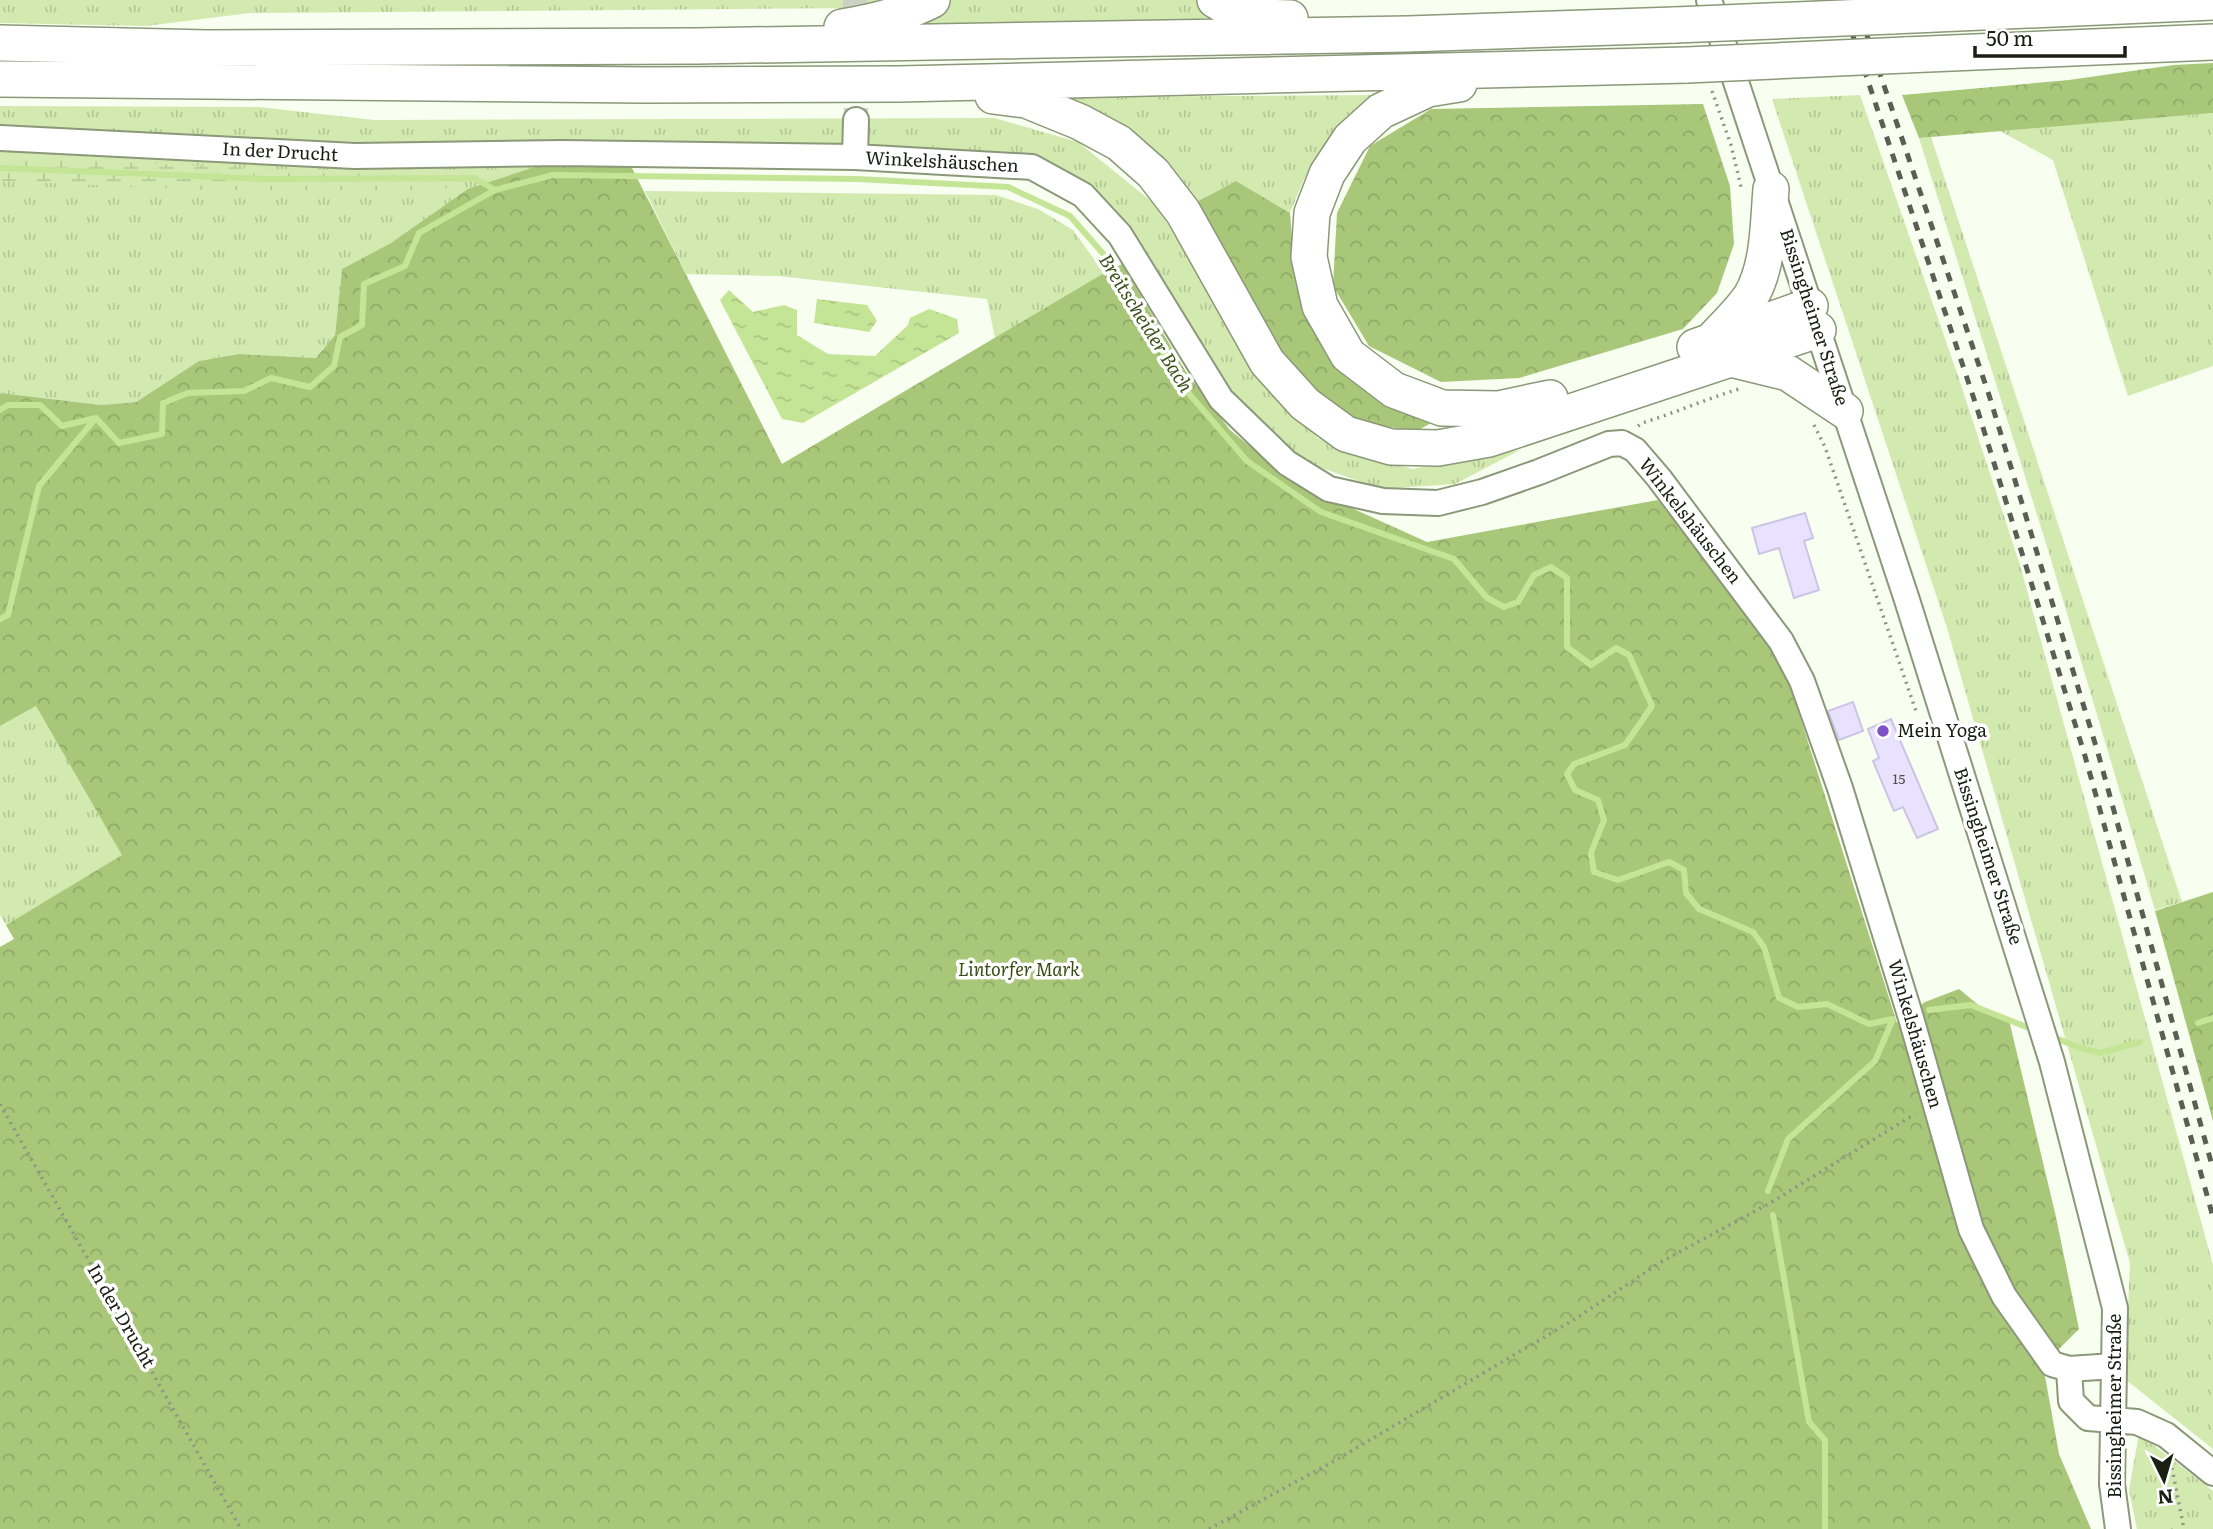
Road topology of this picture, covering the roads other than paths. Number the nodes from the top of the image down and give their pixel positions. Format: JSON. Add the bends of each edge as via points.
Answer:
{"nodes":[{"id":1,"x":932,"y":0,"type":"edge"},
{"id":2,"x":1216,"y":0,"type":"edge"},
{"id":3,"x":1709,"y":0,"type":"edge"},
{"id":4,"x":2213,"y":2,"type":"edge"},
{"id":5,"x":1408,"y":34,"type":"junction"},
{"id":6,"x":2213,"y":42,"type":"edge"},
{"id":7,"x":0,"y":43,"type":"edge"},
{"id":8,"x":697,"y":46,"type":"junction"},
{"id":9,"x":1687,"y":65,"type":"junction"},
{"id":10,"x":0,"y":79,"type":"edge"},
{"id":11,"x":899,"y":84,"type":"junction"},
{"id":12,"x":856,"y":120,"type":"tunnel mouth"},
{"id":13,"x":0,"y":138,"type":"edge"},
{"id":14,"x":561,"y":153,"type":"joint"},
{"id":15,"x":855,"y":157,"type":"junction"},
{"id":16,"x":1758,"y":193,"type":"junction"},
{"id":17,"x":1814,"y":318,"type":"junction"},
{"id":18,"x":1729,"y":354,"type":"junction"},
{"id":19,"x":1829,"y":417,"type":"junction"},
{"id":20,"x":2114,"y":1366,"type":"junction"},
{"id":21,"x":2069,"y":1369,"type":"junction"},
{"id":22,"x":2113,"y":1420,"type":"junction"},
{"id":23,"x":2213,"y":1473,"type":"edge"},
{"id":24,"x":2118,"y":1529,"type":"edge"}],
"edges":[{"from":1,"to":8,"type":"highway","via":[[878,22],[719,30]]},
{"from":2,"to":5,"type":"highway","via":[[1265,18],[1382,19]]},
{"from":3,"to":16,"type":"street","name":"Bissingheimer Straße"},
{"from":4,"to":5,"type":"highway","bridge":true},
{"from":5,"to":8,"type":"highway"},
{"from":6,"to":9,"type":"highway","bridge":true},
{"from":7,"to":8,"type":"highway","via":[[207,48]]},
{"from":9,"to":11,"type":"highway"},
{"from":9,"to":18,"type":"highway","via":[[1629,79],[1472,83],[1428,89],[1381,111],[1350,139],[1327,174],[1312,212],[1309,257],[1320,306],[1348,355],[1394,390],[1442,408],[1498,409]]},
{"from":10,"to":11,"type":"highway"},
{"from":11,"to":18,"type":"highway","via":[[1026,100],[1119,143],[1153,173],[1183,212],[1267,362],[1305,404],[1346,434],[1391,447],[1438,448],[1489,439]]},
{"from":12,"to":15,"type":"street"},
{"from":13,"to":14,"type":"street","name":"In der Drucht","via":[[355,156]]},
{"from":14,"to":15,"type":"street","name":"Winkelshäuschen"},
{"from":15,"to":21,"type":"street","name":"Winkelshäuschen","via":[[1032,167],[1083,195],[1120,235],[1221,399],[1287,463],[1329,489],[1383,501],[1438,503],[1482,492],[1609,444],[1622,443],[1635,450],[1781,641],[1802,681],[1840,788],[1971,1229],[2004,1296],[2052,1364]]},
{"from":16,"to":17,"type":"street","name":"Bissingheimer Straße"},
{"from":16,"to":18,"type":"highway","via":[[1766,250]]},
{"from":17,"to":18,"type":"highway"},
{"from":17,"to":19,"type":"street","name":"Bissingheimer Straße"},
{"from":18,"to":19,"type":"highway","via":[[1788,373]]},
{"from":19,"to":20,"type":"street","name":"Bissingheimer Straße","via":[[1907,600],[2032,994],[2115,1308]]},
{"from":20,"to":21,"type":"street"},
{"from":20,"to":22,"type":"street","name":"Bissingheimer Straße"},
{"from":21,"to":22,"type":"street","via":[[2071,1401],[2088,1418]]},
{"from":22,"to":23,"type":"street","via":[[2137,1422],[2166,1435]]},
{"from":22,"to":24,"type":"street","name":"Bissingheimer Straße","via":[[2112,1484]]}]}
